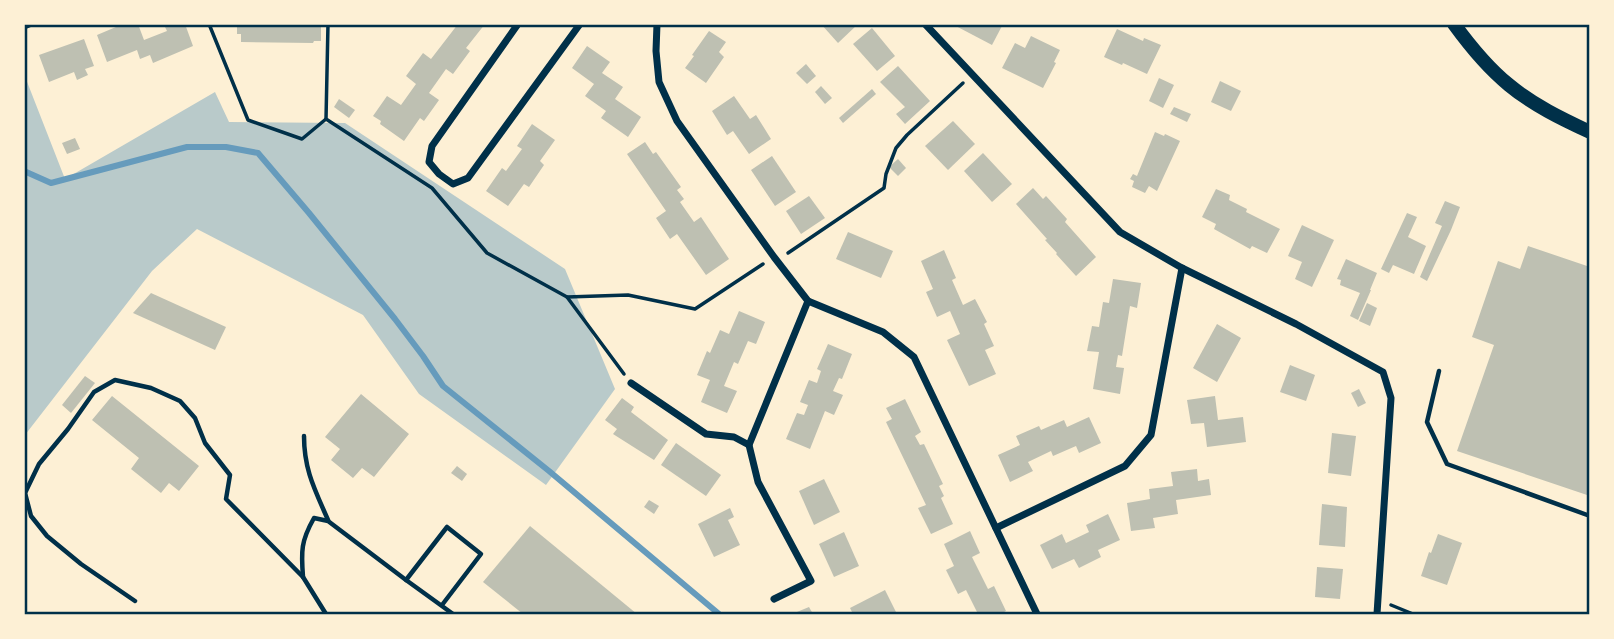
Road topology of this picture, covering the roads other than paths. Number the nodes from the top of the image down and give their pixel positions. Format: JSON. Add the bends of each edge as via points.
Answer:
{"nodes":[{"id":1,"x":518,"y":24,"type":"edge"},
{"id":2,"x":580,"y":24,"type":"edge"},
{"id":3,"x":657,"y":24,"type":"edge"},
{"id":4,"x":925,"y":24,"type":"edge"},
{"id":5,"x":1454,"y":24,"type":"edge"},
{"id":6,"x":1590,"y":132,"type":"edge"},
{"id":7,"x":1182,"y":268,"type":"junction"},
{"id":8,"x":808,"y":301,"type":"junction"},
{"id":9,"x":1439,"y":371,"type":"dead end"},
{"id":10,"x":631,"y":383,"type":"road end"},
{"id":11,"x":304,"y":436,"type":"dead end"},
{"id":12,"x":749,"y":445,"type":"junction"},
{"id":13,"x":1590,"y":516,"type":"edge"},
{"id":14,"x":328,"y":521,"type":"junction"},
{"id":15,"x":996,"y":528,"type":"junction"},
{"id":16,"x":303,"y":578,"type":"junction"},
{"id":17,"x":406,"y":580,"type":"junction"},
{"id":18,"x":774,"y":599,"type":"dead end"},
{"id":19,"x":135,"y":601,"type":"dead end"},
{"id":20,"x":442,"y":605,"type":"junction"},
{"id":21,"x":326,"y":614,"type":"edge"},
{"id":22,"x":453,"y":614,"type":"edge"},
{"id":23,"x":1037,"y":614,"type":"edge"},
{"id":24,"x":1377,"y":614,"type":"edge"}],
"edges":[{"from":1,"to":2,"type":"street","via":[[432,146],[429,162],[453,184],[468,178]]},
{"from":3,"to":8,"type":"street","via":[[659,82],[677,121]]},
{"from":4,"to":7,"type":"street","via":[[1120,232]]},
{"from":5,"to":6,"type":"highway","via":[[1510,86],[1556,117]]},
{"from":7,"to":15,"type":"street","via":[[1151,435],[1125,466]]},
{"from":7,"to":24,"type":"street","via":[[1383,372],[1391,398]]},
{"from":8,"to":12,"type":"street"},
{"from":8,"to":15,"type":"street","via":[[883,332],[914,357]]},
{"from":9,"to":13,"type":"lane","via":[[1427,422],[1447,464]]},
{"from":10,"to":12,"type":"street","via":[[706,434],[734,437]]},
{"from":11,"to":14,"type":"lane","via":[[309,475]]},
{"from":12,"to":18,"type":"street","via":[[758,482],[811,581]]},
{"from":14,"to":16,"type":"lane","via":[[314,518],[307,530],[301,548]]},
{"from":14,"to":17,"type":"lane"},
{"from":15,"to":23,"type":"street"},
{"from":16,"to":19,"type":"lane","via":[[226,499],[230,475],[180,401],[115,380],[94,392],[39,464],[25,493],[31,516],[47,536]]},
{"from":16,"to":21,"type":"lane"},
{"from":17,"to":20,"type":"lane"},
{"from":17,"to":20,"type":"lane","via":[[447,527],[481,554]]},
{"from":20,"to":22,"type":"lane"}]}
